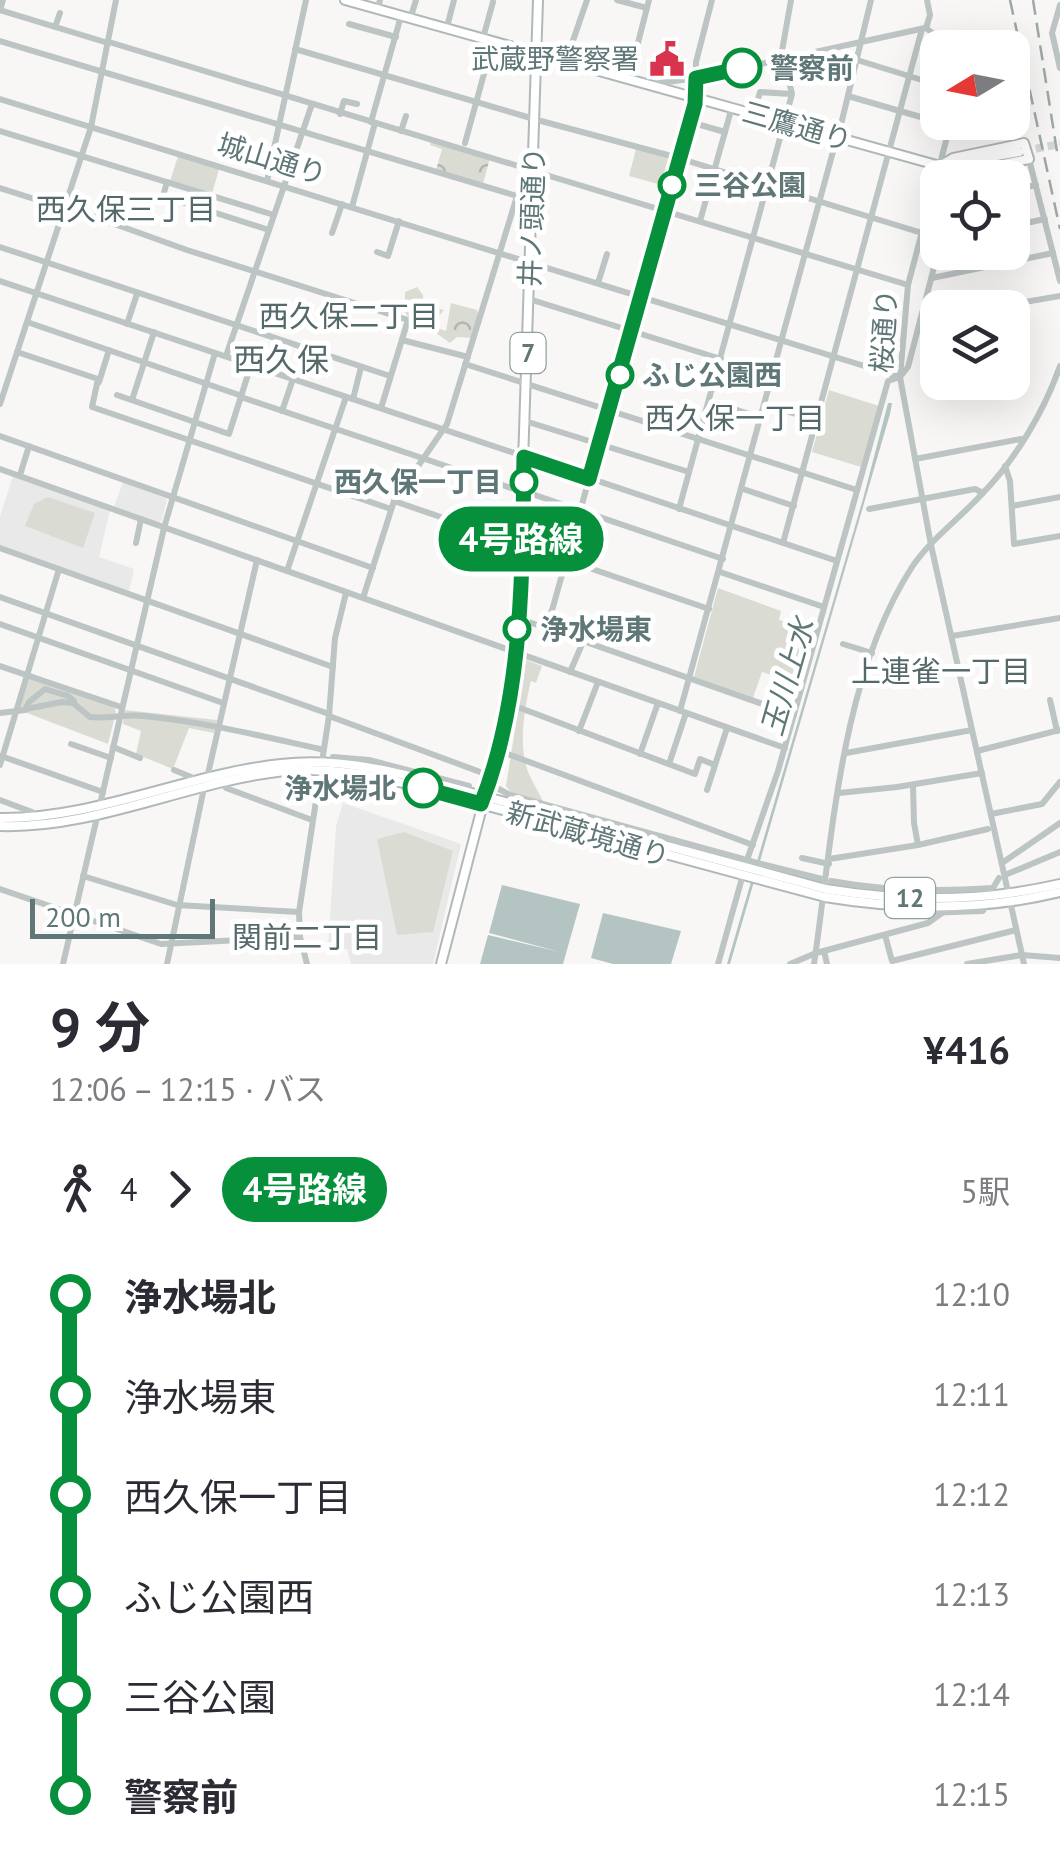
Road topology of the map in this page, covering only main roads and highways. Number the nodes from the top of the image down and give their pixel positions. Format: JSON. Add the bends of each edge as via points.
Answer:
{"nodes":[{"id":1,"x":344,"y":0,"type":"edge"},
{"id":2,"x":538,"y":0,"type":"edge"},
{"id":3,"x":536,"y":53,"type":"junction"},
{"id":4,"x":1020,"y":152,"type":"tunnel mouth"},
{"id":5,"x":974,"y":160,"type":"edge"},
{"id":6,"x":920,"y":161,"type":"edge"},
{"id":7,"x":940,"y":166,"type":"joint"},
{"id":8,"x":483,"y":800,"type":"junction"},
{"id":9,"x":99,"y":809,"type":"junction"},
{"id":10,"x":0,"y":818,"type":"edge"},
{"id":11,"x":0,"y":826,"type":"edge"},
{"id":12,"x":1060,"y":884,"type":"edge"},
{"id":13,"x":826,"y":887,"type":"junction"},
{"id":14,"x":1060,"y":892,"type":"edge"},
{"id":15,"x":1009,"y":898,"type":"junction"},
{"id":16,"x":441,"y":964,"type":"edge"}],
"edges":[{"from":1,"to":3,"type":"main road","name":"三鷹通り"},
{"from":2,"to":3,"type":"main road","name":"井ノ頭通り","number":"7"},
{"from":3,"to":6,"type":"main road","name":"三鷹通り"},
{"from":3,"to":8,"type":"main road","name":"井ノ頭通り","number":"7","via":[[515,652]]},
{"from":4,"to":5,"type":"main road","name":"三鷹通り"},
{"from":7,"to":7,"type":"main road","via":[[958,173],[1029,158],[1024,143]]},
{"from":8,"to":9,"type":"main road","name":"新武蔵境通り","via":[[320,767],[205,783]]},
{"from":8,"to":13,"type":"main road","name":"新武蔵境通り","number":"12"},
{"from":8,"to":16,"type":"main road","name":"井ノ頭通り","number":"7"},
{"from":9,"to":10,"type":"main road","name":"新武蔵境通り"},
{"from":9,"to":11,"type":"main road","name":"新武蔵境通り","via":[[40,825]]},
{"from":12,"to":15,"type":"main road","name":"新武蔵境通り","number":"12"},
{"from":13,"to":15,"type":"main road","name":"新武蔵境通り","number":"12","via":[[910,898]]},
{"from":13,"to":15,"type":"main road","name":"新武蔵境通り","number":"12","via":[[922,907]]},
{"from":14,"to":15,"type":"main road","name":"新武蔵境通り","number":"12"}]}
